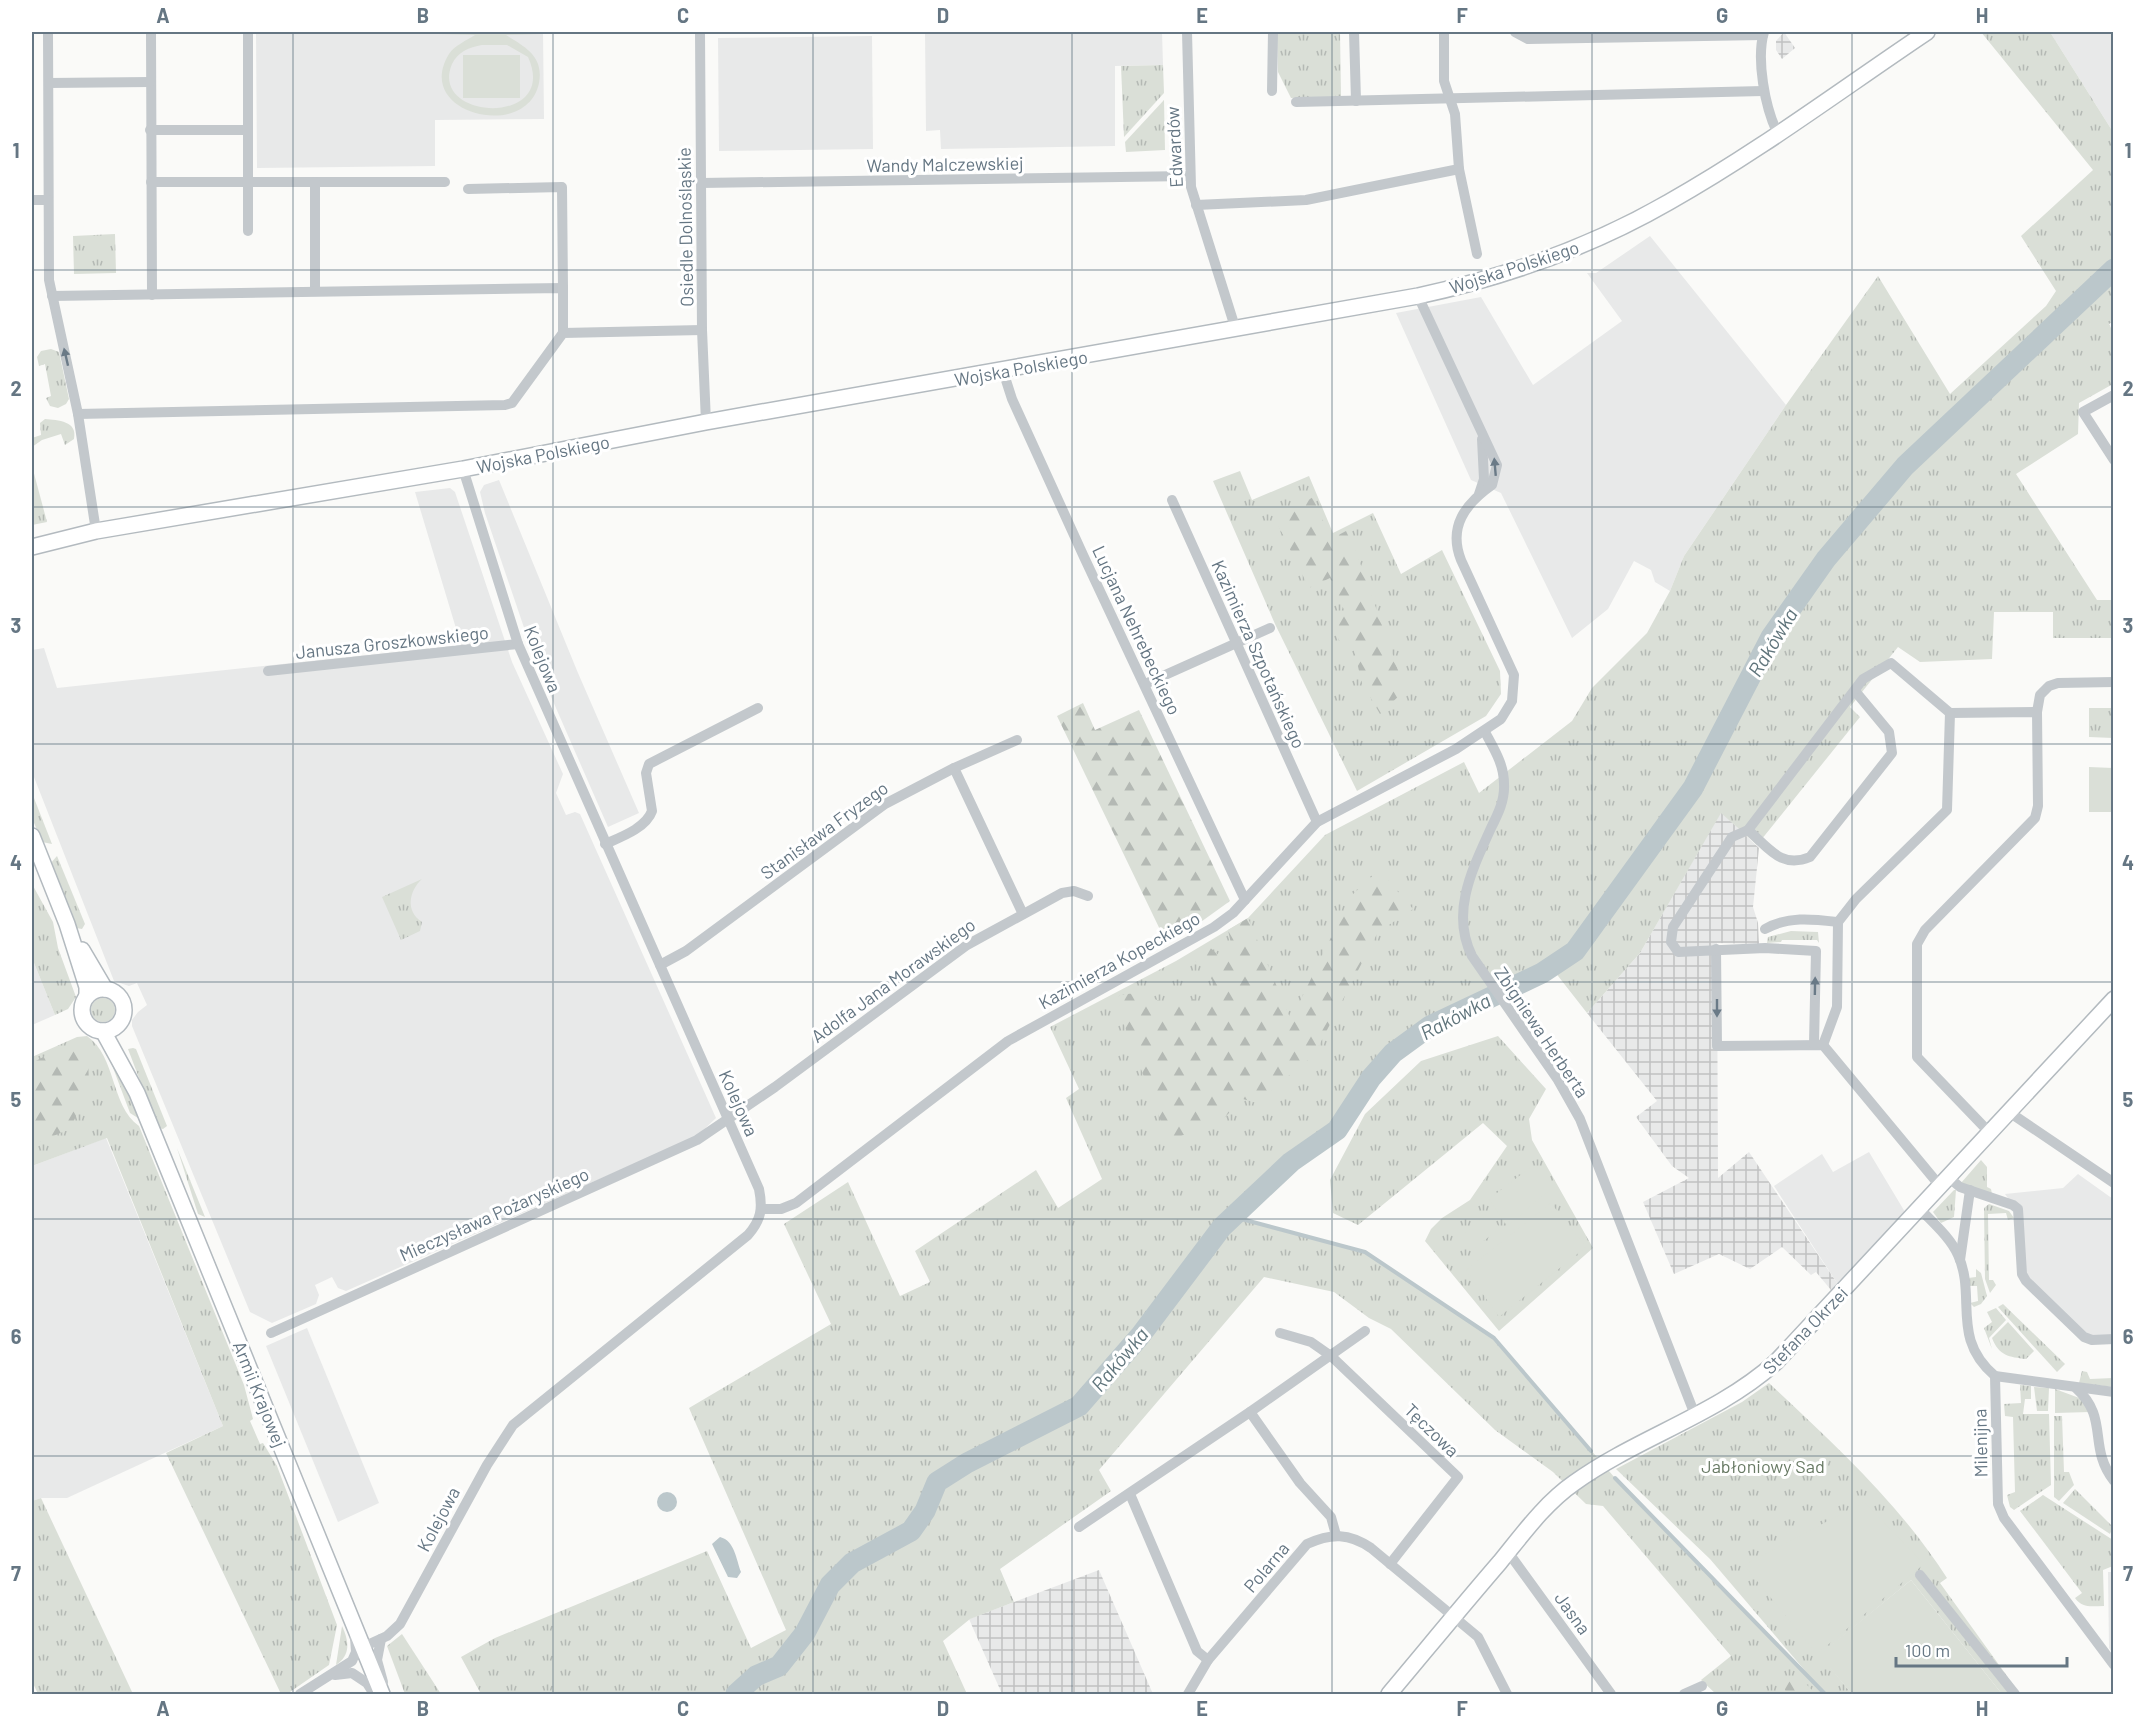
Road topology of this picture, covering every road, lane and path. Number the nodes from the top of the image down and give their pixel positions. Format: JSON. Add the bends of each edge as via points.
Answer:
{"nodes":[{"id":1,"x":48,"y":32,"type":"edge"},
{"id":2,"x":151,"y":32,"type":"edge"},
{"id":3,"x":248,"y":32,"type":"edge"},
{"id":4,"x":700,"y":32,"type":"edge"},
{"id":5,"x":1187,"y":32,"type":"edge"},
{"id":6,"x":1273,"y":32,"type":"edge"},
{"id":7,"x":1354,"y":32,"type":"edge"},
{"id":8,"x":1444,"y":32,"type":"edge"},
{"id":9,"x":1515,"y":32,"type":"edge"},
{"id":10,"x":1927,"y":32,"type":"edge"},
{"id":11,"x":1673,"y":33,"type":"edge"},
{"id":12,"x":1763,"y":33,"type":"edge"},
{"id":13,"x":150,"y":82,"type":"junction"},
{"id":14,"x":49,"y":83,"type":"junction"},
{"id":15,"x":1272,"y":91,"type":"dead end"},
{"id":16,"x":1763,"y":91,"type":"junction"},
{"id":17,"x":1451,"y":99,"type":"junction"},
{"id":18,"x":1356,"y":101,"type":"junction"},
{"id":19,"x":1296,"y":102,"type":"dead end"},
{"id":20,"x":150,"y":130,"type":"junction"},
{"id":21,"x":247,"y":130,"type":"junction"},
{"id":22,"x":1777,"y":132,"type":"junction"},
{"id":23,"x":1459,"y":169,"type":"junction"},
{"id":24,"x":1190,"y":176,"type":"junction"},
{"id":25,"x":151,"y":182,"type":"junction"},
{"id":26,"x":247,"y":182,"type":"junction"},
{"id":27,"x":315,"y":182,"type":"junction"},
{"id":28,"x":445,"y":182,"type":"dead end"},
{"id":29,"x":701,"y":183,"type":"junction"},
{"id":30,"x":468,"y":189,"type":"dead end"},
{"id":31,"x":32,"y":200,"type":"edge"},
{"id":32,"x":48,"y":200,"type":"junction"},
{"id":33,"x":1196,"y":205,"type":"junction"},
{"id":34,"x":248,"y":231,"type":"dead end"},
{"id":35,"x":1477,"y":254,"type":"dead end"},
{"id":36,"x":562,"y":288,"type":"junction"},
{"id":37,"x":315,"y":291,"type":"junction"},
{"id":38,"x":152,"y":295,"type":"junction"},
{"id":39,"x":52,"y":296,"type":"junction"},
{"id":40,"x":1418,"y":296,"type":"junction"},
{"id":41,"x":1235,"y":327,"type":"junction"},
{"id":42,"x":702,"y":330,"type":"junction"},
{"id":43,"x":562,"y":333,"type":"junction"},
{"id":44,"x":1003,"y":371,"type":"junction"},
{"id":45,"x":2114,"y":395,"type":"edge"},
{"id":46,"x":78,"y":414,"type":"junction"},
{"id":47,"x":706,"y":422,"type":"junction"},
{"id":48,"x":2114,"y":460,"type":"edge"},
{"id":49,"x":462,"y":469,"type":"junction"},
{"id":50,"x":1172,"y":500,"type":"dead end"},
{"id":51,"x":96,"y":531,"type":"junction"},
{"id":52,"x":32,"y":545,"type":"edge"},
{"id":53,"x":1270,"y":628,"type":"dead end"},
{"id":54,"x":1235,"y":643,"type":"junction"},
{"id":55,"x":518,"y":644,"type":"junction"},
{"id":56,"x":268,"y":671,"type":"dead end"},
{"id":57,"x":2114,"y":682,"type":"edge"},
{"id":58,"x":1145,"y":684,"type":"junction"},
{"id":59,"x":1855,"y":691,"type":"junction"},
{"id":60,"x":758,"y":708,"type":"dead end"},
{"id":61,"x":2037,"y":712,"type":"junction"},
{"id":62,"x":1950,"y":713,"type":"junction"},
{"id":63,"x":1485,"y":732,"type":"junction"},
{"id":64,"x":1017,"y":740,"type":"dead end"},
{"id":65,"x":954,"y":768,"type":"junction"},
{"id":66,"x":1317,"y":822,"type":"junction"},
{"id":67,"x":1748,"y":830,"type":"junction"},
{"id":68,"x":32,"y":836,"type":"edge"},
{"id":69,"x":605,"y":844,"type":"junction"},
{"id":70,"x":1088,"y":896,"type":"dead end"},
{"id":71,"x":1245,"y":900,"type":"junction"},
{"id":72,"x":1022,"y":912,"type":"junction"},
{"id":73,"x":1838,"y":922,"type":"junction"},
{"id":74,"x":67,"y":924,"type":"junction"},
{"id":75,"x":1765,"y":929,"type":"dead end"},
{"id":76,"x":1716,"y":949,"type":"junction"},
{"id":77,"x":660,"y":965,"type":"junction"},
{"id":78,"x":105,"y":989,"type":"junction"},
{"id":79,"x":87,"y":996,"type":"junction"},
{"id":80,"x":2114,"y":999,"type":"edge"},
{"id":81,"x":118,"y":1024,"type":"junction"},
{"id":82,"x":103,"y":1031,"type":"junction"},
{"id":83,"x":1819,"y":1044,"type":"junction"},
{"id":84,"x":137,"y":1093,"type":"junction"},
{"id":85,"x":2008,"y":1112,"type":"junction"},
{"id":86,"x":729,"y":1120,"type":"junction"},
{"id":87,"x":1989,"y":1132,"type":"junction"},
{"id":88,"x":1944,"y":1182,"type":"junction"},
{"id":89,"x":2114,"y":1183,"type":"edge"},
{"id":90,"x":1970,"y":1190,"type":"junction"},
{"id":91,"x":1919,"y":1208,"type":"junction"},
{"id":92,"x":762,"y":1209,"type":"junction"},
{"id":93,"x":1960,"y":1260,"type":"junction"},
{"id":94,"x":1365,"y":1331,"type":"dead end"},
{"id":95,"x":271,"y":1333,"type":"dead end"},
{"id":96,"x":1280,"y":1333,"type":"dead end"},
{"id":97,"x":2114,"y":1339,"type":"edge"},
{"id":98,"x":1331,"y":1356,"type":"junction"},
{"id":99,"x":1995,"y":1376,"type":"junction"},
{"id":100,"x":2076,"y":1388,"type":"junction"},
{"id":101,"x":2114,"y":1392,"type":"edge"},
{"id":102,"x":1250,"y":1412,"type":"junction"},
{"id":103,"x":1695,"y":1415,"type":"junction"},
{"id":104,"x":2114,"y":1481,"type":"edge"},
{"id":105,"x":1130,"y":1494,"type":"junction"},
{"id":106,"x":1079,"y":1527,"type":"dead end"},
{"id":107,"x":1336,"y":1535,"type":"junction"},
{"id":108,"x":1508,"y":1552,"type":"junction"},
{"id":109,"x":1390,"y":1564,"type":"junction"},
{"id":110,"x":1920,"y":1575,"type":"dead end"},
{"id":111,"x":1454,"y":1616,"type":"junction"},
{"id":112,"x":354,"y":1625,"type":"junction"},
{"id":113,"x":381,"y":1639,"type":"junction"},
{"id":114,"x":363,"y":1647,"type":"junction"},
{"id":115,"x":1208,"y":1660,"type":"junction"},
{"id":116,"x":2114,"y":1665,"type":"edge"},
{"id":117,"x":332,"y":1676,"type":"junction"},
{"id":118,"x":1702,"y":1686,"type":"dead end"},
{"id":119,"x":300,"y":1695,"type":"edge"},
{"id":120,"x":374,"y":1695,"type":"edge"},
{"id":121,"x":382,"y":1695,"type":"edge"},
{"id":122,"x":387,"y":1695,"type":"edge"},
{"id":123,"x":1188,"y":1695,"type":"edge"},
{"id":124,"x":1389,"y":1695,"type":"edge"},
{"id":125,"x":1507,"y":1695,"type":"edge"},
{"id":126,"x":1611,"y":1695,"type":"edge"},
{"id":127,"x":1684,"y":1695,"type":"edge"},
{"id":128,"x":2015,"y":1695,"type":"edge"}],
"edges":[{"from":1,"to":14,"type":"street"},
{"from":2,"to":13,"type":"street"},
{"from":3,"to":21,"type":"street"},
{"from":4,"to":29,"type":"street","name":"Osiedle Dolnośląskie"},
{"from":5,"to":24,"type":"street","name":"Edwardów"},
{"from":6,"to":15,"type":"street"},
{"from":7,"to":18,"type":"street"},
{"from":8,"to":17,"type":"street","via":[[1444,81]]},
{"from":9,"to":11,"type":"street","via":[[1528,39]]},
{"from":10,"to":22,"type":"street","name":"Wojska Polskiego"},
{"from":11,"to":12,"type":"street"},
{"from":12,"to":16,"type":"street"},
{"from":13,"to":14,"type":"street"},
{"from":13,"to":20,"type":"street"},
{"from":14,"to":32,"type":"street"},
{"from":16,"to":17,"type":"street"},
{"from":16,"to":22,"type":"street"},
{"from":17,"to":18,"type":"street"},
{"from":17,"to":23,"type":"street"},
{"from":18,"to":19,"type":"street"},
{"from":20,"to":21,"type":"street"},
{"from":20,"to":25,"type":"street"},
{"from":21,"to":26,"type":"street"},
{"from":22,"to":40,"type":"street","name":"Wojska Polskiego","via":[[1668,203],[1589,242],[1481,282]]},
{"from":23,"to":33,"type":"street","via":[[1306,200]]},
{"from":23,"to":35,"type":"street"},
{"from":24,"to":29,"type":"street","name":"Wandy Malczewskiej"},
{"from":24,"to":33,"type":"street","name":"Edwardów"},
{"from":25,"to":26,"type":"street"},
{"from":25,"to":38,"type":"street"},
{"from":26,"to":27,"type":"street"},
{"from":26,"to":34,"type":"street"},
{"from":27,"to":28,"type":"street"},
{"from":27,"to":37,"type":"street"},
{"from":29,"to":42,"type":"street","name":"Osiedle Dolnośląskie"},
{"from":30,"to":36,"type":"street","via":[[562,187]]},
{"from":31,"to":32,"type":"street"},
{"from":32,"to":39,"type":"street"},
{"from":33,"to":41,"type":"street","name":"Edwardów"},
{"from":36,"to":37,"type":"street"},
{"from":36,"to":43,"type":"street"},
{"from":37,"to":38,"type":"street"},
{"from":38,"to":39,"type":"street"},
{"from":46,"to":39,"type":"street","one_way":true},
{"from":40,"to":41,"type":"street","name":"Wojska Polskiego"},
{"from":40,"to":63,"type":"street","name":"Kazimierza Kopeckiego","via":[[1482,436],[1484,479],[1479,494],[1462,513],[1456,533],[1457,550],[1510,664],[1514,684],[1502,719]]},
{"from":41,"to":44,"type":"street","name":"Wojska Polskiego"},
{"from":42,"to":43,"type":"street"},
{"from":42,"to":47,"type":"street","name":"Osiedle Dolnośląskie"},
{"from":43,"to":46,"type":"street","via":[[512,402],[505,405]]},
{"from":44,"to":47,"type":"street","name":"Wojska Polskiego"},
{"from":44,"to":58,"type":"street","name":"Lucjana Nehrebeckiego","via":[[1056,497]]},
{"from":45,"to":48,"type":"street","via":[[2083,412]]},
{"from":46,"to":51,"type":"street"},
{"from":47,"to":49,"type":"street","name":"Wojska Polskiego"},
{"from":49,"to":51,"type":"street","name":"Wojska Polskiego"},
{"from":49,"to":55,"type":"street","name":"Kolejowa"},
{"from":50,"to":54,"type":"street","name":"Kazimierza Szpotańskiego"},
{"from":51,"to":52,"type":"street","name":"Wojska Polskiego"},
{"from":53,"to":54,"type":"street"},
{"from":54,"to":58,"type":"street"},
{"from":54,"to":66,"type":"street","name":"Kazimierza Szpotańskiego"},
{"from":55,"to":56,"type":"street","name":"Janusza Groszkowskiego"},
{"from":55,"to":69,"type":"street","name":"Kolejowa"},
{"from":57,"to":61,"type":"street","via":[[2054,684],[2040,695]]},
{"from":58,"to":71,"type":"street","name":"Lucjana Nehrebeckiego"},
{"from":59,"to":62,"type":"street","via":[[1863,679],[1891,663]]},
{"from":59,"to":67,"type":"street"},
{"from":59,"to":67,"type":"street","via":[[1889,732],[1892,753],[1810,857],[1784,861]]},
{"from":60,"to":69,"type":"street","via":[[649,764],[646,773],[650,816],[645,823]]},
{"from":61,"to":62,"type":"street"},
{"from":61,"to":87,"type":"street","via":[[2035,818],[1925,930],[1917,944],[1917,1057]]},
{"from":62,"to":73,"type":"street","via":[[1947,810],[1856,899]]},
{"from":63,"to":66,"type":"street","name":"Kazimierza Kopeckiego"},
{"from":63,"to":103,"type":"street","name":"Zbigniewa Herberta","via":[[1502,765],[1504,789],[1499,811],[1469,878],[1463,921],[1470,951],[1580,1119]]},
{"from":64,"to":65,"type":"street","name":"Stanisława Fryzego"},
{"from":65,"to":72,"type":"street"},
{"from":65,"to":77,"type":"street","name":"Stanisława Fryzego","via":[[885,804],[686,951]]},
{"from":66,"to":71,"type":"street","name":"Kazimierza Kopeckiego"},
{"from":67,"to":76,"type":"street","via":[[1732,837],[1673,927],[1671,942],[1678,952]]},
{"from":68,"to":74,"type":"street"},
{"from":69,"to":77,"type":"street","name":"Kolejowa"},
{"from":70,"to":72,"type":"street","name":"Adolfa Jana Morawskiego","via":[[1074,891],[1062,893]]},
{"from":71,"to":92,"type":"street","name":"Kazimierza Kopeckiego","via":[[1225,920],[1199,937],[1008,1041],[796,1203],[781,1209]]},
{"from":72,"to":86,"type":"street","name":"Adolfa Jana Morawskiego","via":[[924,975]]},
{"from":73,"to":75,"type":"street","via":[[1796,919],[1776,922]]},
{"from":73,"to":83,"type":"street","via":[[1836,1006]]},
{"from":74,"to":78,"type":"street"},
{"from":74,"to":79,"type":"street"},
{"from":83,"to":76,"type":"street","one_way":true,"via":[[1816,951]]},
{"from":76,"to":83,"type":"street","one_way":true,"via":[[1717,1046]]},
{"from":77,"to":86,"type":"street","name":"Kolejowa"},
{"from":78,"to":79,"type":"street"},
{"from":78,"to":81,"type":"street","via":[[116,994],[123,1004]]},
{"from":79,"to":82,"type":"street","via":[[83,1003],[84,1018],[93,1028]]},
{"from":80,"to":85,"type":"street","name":"Stefana Okrzei"},
{"from":81,"to":82,"type":"street"},
{"from":81,"to":84,"type":"street"},
{"from":82,"to":84,"type":"street"},
{"from":83,"to":88,"type":"street"},
{"from":84,"to":112,"type":"street","name":"Armii Krajowej"},
{"from":85,"to":87,"type":"street","name":"Stefana Okrzei"},
{"from":85,"to":89,"type":"street"},
{"from":86,"to":92,"type":"street","name":"Kolejowa","via":[[759,1189]]},
{"from":86,"to":95,"type":"street","name":"Mieczysława Pożaryskiego","via":[[697,1140]]},
{"from":87,"to":88,"type":"street","name":"Stefana Okrzei"},
{"from":88,"to":90,"type":"street"},
{"from":88,"to":91,"type":"street","name":"Stefana Okrzei"},
{"from":90,"to":93,"type":"street"},
{"from":90,"to":97,"type":"street","via":[[2018,1209],[2022,1274],[2026,1281],[2084,1337]]},
{"from":91,"to":93,"type":"street"},
{"from":91,"to":103,"type":"street","name":"Stefana Okrzei","via":[[1776,1362],[1751,1384]]},
{"from":92,"to":113,"type":"street","name":"Kolejowa","via":[[748,1235],[513,1425],[400,1624]]},
{"from":93,"to":99,"type":"street","via":[[1967,1327],[1983,1365]]},
{"from":94,"to":98,"type":"street"},
{"from":96,"to":98,"type":"street","name":"Tęczowa","via":[[1311,1342]]},
{"from":98,"to":102,"type":"street"},
{"from":98,"to":109,"type":"street","name":"Tęczowa","via":[[1458,1477]]},
{"from":99,"to":100,"type":"street"},
{"from":99,"to":116,"type":"street","name":"Milenijna","via":[[1998,1504],[2004,1518]]},
{"from":100,"to":101,"type":"street"},
{"from":100,"to":104,"type":"street","via":[[2093,1406],[2103,1467]]},
{"from":102,"to":105,"type":"street"},
{"from":102,"to":107,"type":"street","via":[[1300,1483],[1331,1517]]},
{"from":103,"to":108,"type":"street","name":"Stefana Okrzei","via":[[1605,1462],[1572,1485]]},
{"from":105,"to":106,"type":"street"},
{"from":105,"to":115,"type":"street","via":[[1197,1651]]},
{"from":107,"to":109,"type":"street","via":[[1361,1541]]},
{"from":107,"to":115,"type":"street","name":"Polarna","via":[[1307,1544]]},
{"from":108,"to":111,"type":"street","name":"Stefana Okrzei"},
{"from":108,"to":126,"type":"street","name":"Jasna"},
{"from":109,"to":111,"type":"street"},
{"from":110,"to":128,"type":"street"},
{"from":111,"to":124,"type":"street","name":"Stefana Okrzei"},
{"from":111,"to":125,"type":"street","via":[[1478,1637]]},
{"from":112,"to":113,"type":"street"},
{"from":112,"to":114,"type":"street","name":"Armii Krajowej"},
{"from":112,"to":117,"type":"street","via":[[356,1652]]},
{"from":113,"to":114,"type":"street","name":"Kolejowa"},
{"from":113,"to":122,"type":"street","via":[[377,1660]]},
{"from":114,"to":121,"type":"street","name":"Armii Krajowej"},
{"from":115,"to":123,"type":"street","name":"Polarna"},
{"from":117,"to":119,"type":"street"},
{"from":117,"to":120,"type":"street","via":[[352,1673],[367,1683]]},
{"from":118,"to":127,"type":"street"}]}
